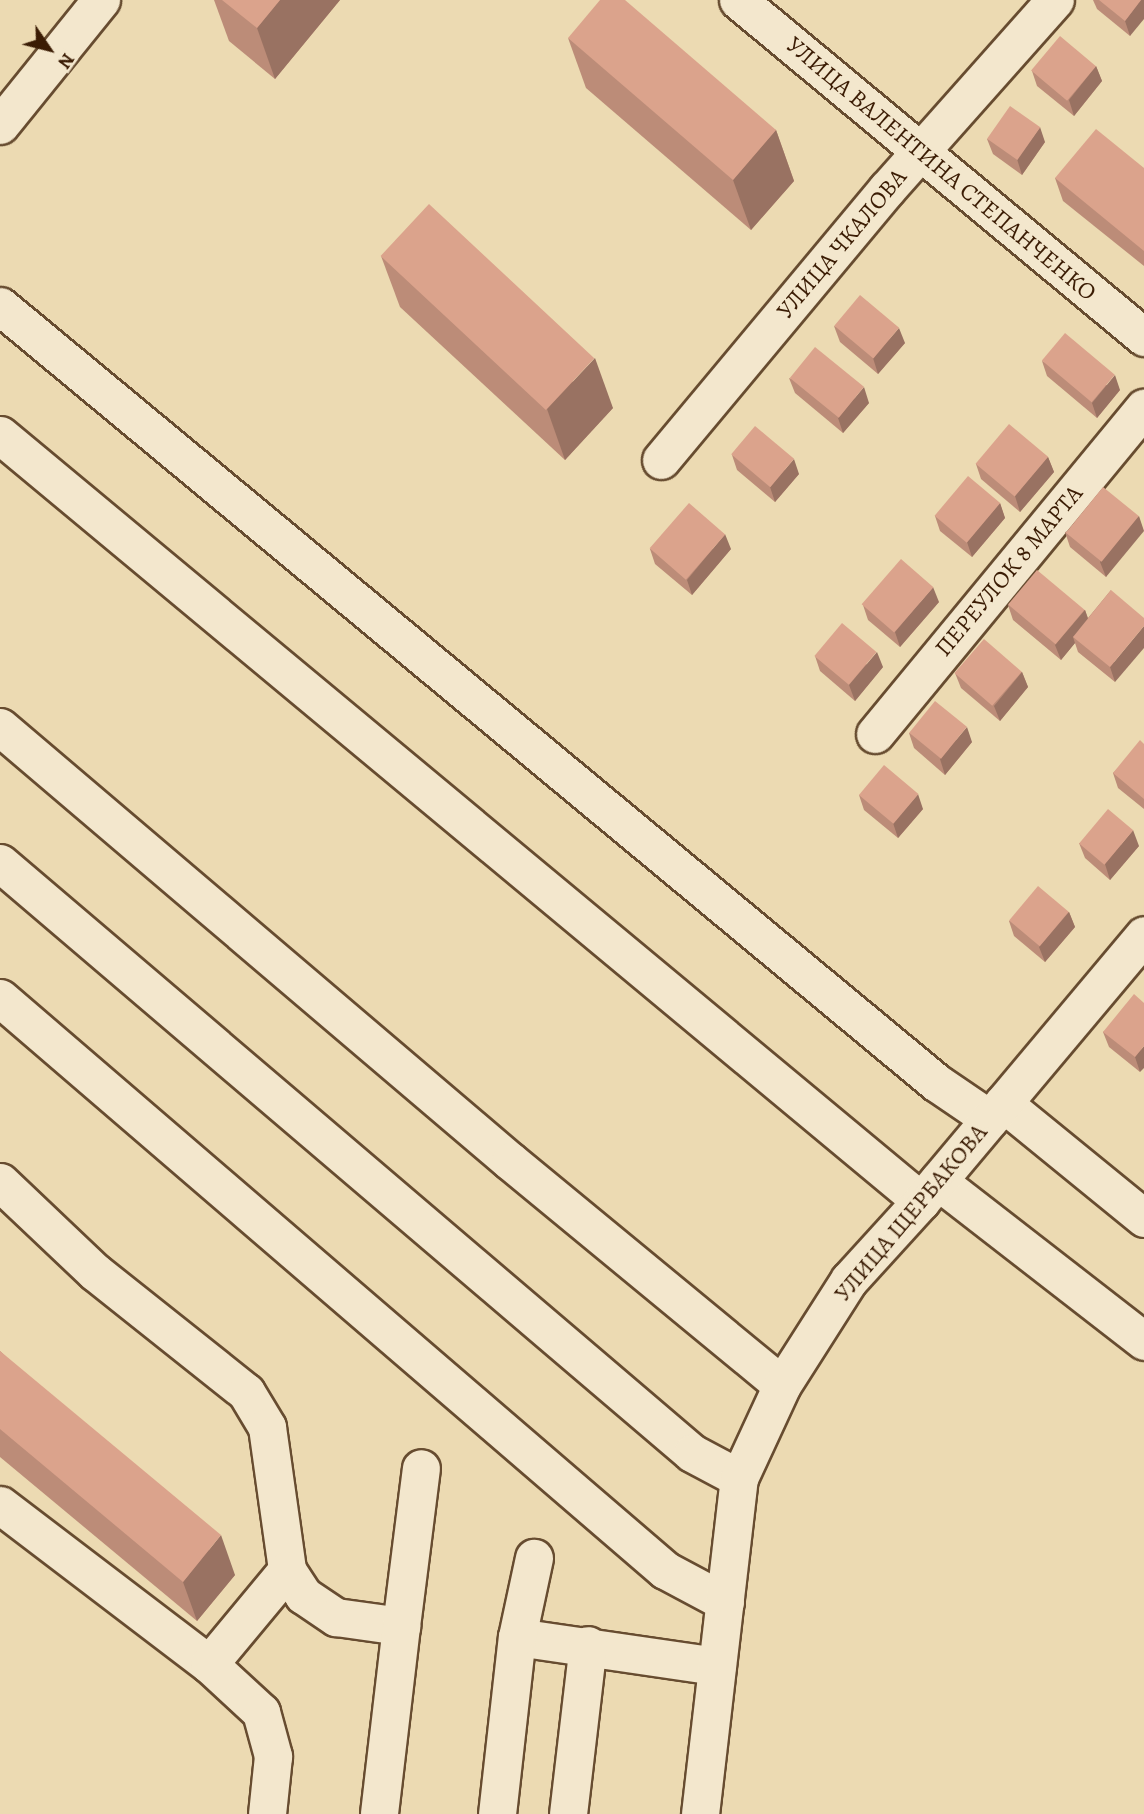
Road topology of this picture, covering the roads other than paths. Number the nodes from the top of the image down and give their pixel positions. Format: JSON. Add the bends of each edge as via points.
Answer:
{"nodes":[{"id":1,"x":101,"y":0,"type":"edge"},
{"id":2,"x":738,"y":0,"type":"edge"},
{"id":3,"x":1055,"y":0,"type":"edge"},
{"id":4,"x":3,"y":113,"type":"edge"},
{"id":5,"x":920,"y":153,"type":"junction"},
{"id":6,"x":0,"y":306,"type":"edge"},
{"id":7,"x":1144,"y":337,"type":"edge"},
{"id":8,"x":1144,"y":408,"type":"edge"},
{"id":9,"x":0,"y":435,"type":"edge"},
{"id":10,"x":661,"y":460,"type":"dead end"},
{"id":11,"x":0,"y":727,"type":"edge"},
{"id":12,"x":875,"y":734,"type":"dead end"},
{"id":13,"x":0,"y":863,"type":"edge"},
{"id":14,"x":1144,"y":935,"type":"edge"},
{"id":15,"x":0,"y":998,"type":"edge"},
{"id":16,"x":996,"y":1111,"type":"junction"},
{"id":17,"x":0,"y":1182,"type":"edge"},
{"id":18,"x":929,"y":1191,"type":"junction"},
{"id":19,"x":1144,"y":1218,"type":"edge"},
{"id":20,"x":1144,"y":1341,"type":"edge"},
{"id":21,"x":782,"y":1385,"type":"junction"},
{"id":22,"x":421,"y":1468,"type":"dead end"},
{"id":23,"x":739,"y":1478,"type":"junction"},
{"id":24,"x":0,"y":1505,"type":"edge"},
{"id":25,"x":534,"y":1558,"type":"dead end"},
{"id":26,"x":287,"y":1570,"type":"junction"},
{"id":27,"x":725,"y":1602,"type":"junction"},
{"id":28,"x":401,"y":1626,"type":"junction"},
{"id":29,"x":517,"y":1637,"type":"junction"},
{"id":30,"x":588,"y":1645,"type":"junction"},
{"id":31,"x":209,"y":1664,"type":"junction"},
{"id":32,"x":717,"y":1666,"type":"junction"},
{"id":33,"x":267,"y":1814,"type":"edge"},
{"id":34,"x":379,"y":1814,"type":"edge"},
{"id":35,"x":497,"y":1814,"type":"edge"},
{"id":36,"x":568,"y":1814,"type":"edge"},
{"id":37,"x":700,"y":1814,"type":"edge"}],
"edges":[{"from":1,"to":4,"type":"street"},
{"from":2,"to":5,"type":"street","name":"УЛИЦА ВАЛЕНТИНА СТЕПАНЧЕНКО"},
{"from":3,"to":5,"type":"street","name":"УЛИЦА ЧКАЛОВА"},
{"from":5,"to":7,"type":"street","name":"УЛИЦА ВАЛЕНТИНА СТЕПАНЧЕНКО"},
{"from":5,"to":10,"type":"street","name":"УЛИЦА ЧКАЛОВА"},
{"from":6,"to":16,"type":"street","via":[[937,1083]]},
{"from":8,"to":12,"type":"street","name":"ПЕРЕУЛОК 8 МАРТА"},
{"from":9,"to":18,"type":"street"},
{"from":11,"to":21,"type":"street","via":[[510,1161]]},
{"from":13,"to":23,"type":"street","via":[[692,1453]]},
{"from":14,"to":16,"type":"street","name":"УЛИЦА ЩЕРБАКОВА"},
{"from":15,"to":27,"type":"street","via":[[665,1570]]},
{"from":16,"to":18,"type":"street","name":"УЛИЦА ЩЕРБАКОВА"},
{"from":16,"to":19,"type":"street"},
{"from":17,"to":26,"type":"street","via":[[96,1272],[246,1392],[267,1427]]},
{"from":18,"to":20,"type":"street"},
{"from":18,"to":21,"type":"street","name":"УЛИЦА ЩЕРБАКОВА","via":[[849,1280]]},
{"from":21,"to":23,"type":"street","name":"УЛИЦА ЩЕРБАКОВА"},
{"from":22,"to":28,"type":"street"},
{"from":23,"to":27,"type":"street","name":"УЛИЦА ЩЕРБАКОВА"},
{"from":24,"to":31,"type":"street"},
{"from":25,"to":29,"type":"street"},
{"from":26,"to":28,"type":"street","via":[[303,1595],[336,1617]]},
{"from":26,"to":31,"type":"street"},
{"from":27,"to":32,"type":"street","name":"УЛИЦА ЩЕРБАКОВА"},
{"from":28,"to":34,"type":"street"},
{"from":29,"to":30,"type":"street"},
{"from":29,"to":35,"type":"street"},
{"from":30,"to":32,"type":"street"},
{"from":30,"to":36,"type":"street"},
{"from":31,"to":33,"type":"street","via":[[261,1712],[273,1756]]},
{"from":32,"to":37,"type":"street","name":"УЛИЦА ЩЕРБАКОВА"}]}
